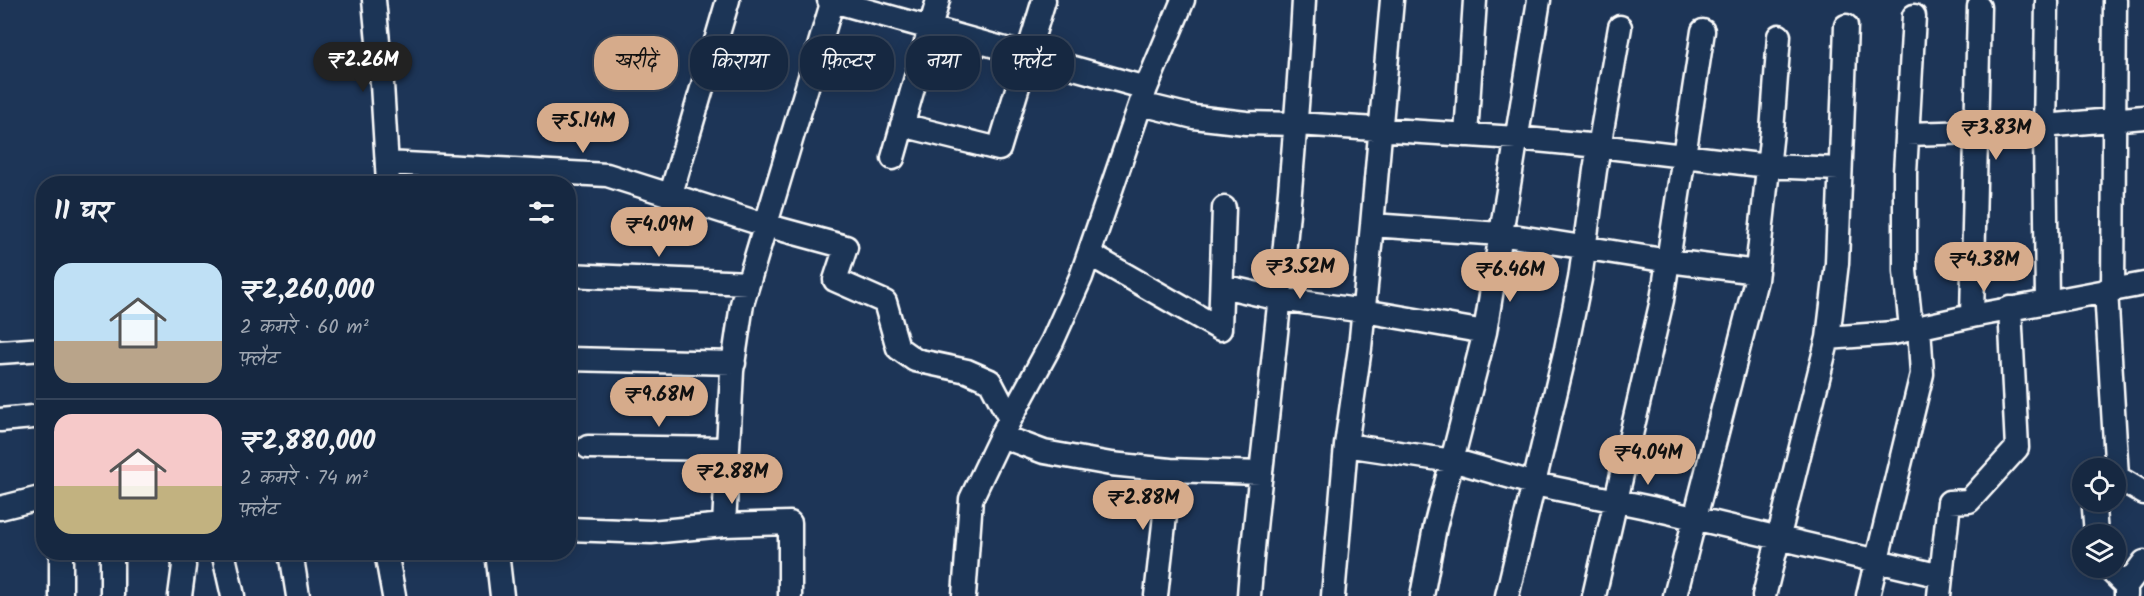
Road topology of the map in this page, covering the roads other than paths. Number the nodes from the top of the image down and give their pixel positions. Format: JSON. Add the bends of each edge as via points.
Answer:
{"nodes":[{"id":1,"x":374,"y":0,"type":"edge"},
{"id":2,"x":728,"y":0,"type":"edge"},
{"id":3,"x":831,"y":0,"type":"edge"},
{"id":4,"x":938,"y":0,"type":"edge"},
{"id":5,"x":1044,"y":0,"type":"edge"},
{"id":6,"x":1183,"y":0,"type":"edge"},
{"id":7,"x":1304,"y":0,"type":"edge"},
{"id":8,"x":1392,"y":0,"type":"edge"},
{"id":9,"x":1476,"y":0,"type":"edge"},
{"id":10,"x":1539,"y":0,"type":"edge"},
{"id":11,"x":2115,"y":0,"type":"edge"},
{"id":12,"x":2047,"y":2,"type":"dead end"},
{"id":13,"x":1979,"y":7,"type":"dead end"},
{"id":14,"x":1914,"y":16,"type":"dead end"},
{"id":15,"x":1846,"y":26,"type":"dead end"},
{"id":16,"x":930,"y":27,"type":"junction"},
{"id":17,"x":1620,"y":27,"type":"dead end"},
{"id":18,"x":1703,"y":31,"type":"dead end"},
{"id":19,"x":1034,"y":36,"type":"edge"},
{"id":20,"x":1779,"y":36,"type":"dead end"},
{"id":21,"x":992,"y":45,"type":"edge"},
{"id":22,"x":1074,"y":71,"type":"edge"},
{"id":23,"x":1017,"y":90,"type":"edge"},
{"id":24,"x":1143,"y":96,"type":"junction"},
{"id":25,"x":2144,"y":117,"type":"edge"},
{"id":26,"x":2116,"y":119,"type":"junction"},
{"id":27,"x":1297,"y":124,"type":"junction"},
{"id":28,"x":902,"y":125,"type":"junction"},
{"id":29,"x":2045,"y":125,"type":"junction"},
{"id":30,"x":1380,"y":130,"type":"junction"},
{"id":31,"x":1977,"y":132,"type":"junction"},
{"id":32,"x":1907,"y":134,"type":"junction"},
{"id":33,"x":1466,"y":135,"type":"junction"},
{"id":34,"x":1516,"y":138,"type":"junction"},
{"id":35,"x":1599,"y":146,"type":"junction"},
{"id":36,"x":1685,"y":156,"type":"junction"},
{"id":37,"x":893,"y":158,"type":"dead end"},
{"id":38,"x":1768,"y":166,"type":"junction"},
{"id":39,"x":1839,"y":169,"type":"junction"},
{"id":40,"x":387,"y":173,"type":"edge"},
{"id":41,"x":670,"y":196,"type":"junction"},
{"id":42,"x":1224,"y":208,"type":"dead end"},
{"id":43,"x":765,"y":225,"type":"junction"},
{"id":44,"x":1372,"y":225,"type":"junction"},
{"id":45,"x":1500,"y":234,"type":"junction"},
{"id":46,"x":1584,"y":248,"type":"junction"},
{"id":47,"x":1089,"y":254,"type":"junction"},
{"id":48,"x":1669,"y":261,"type":"junction"},
{"id":49,"x":1757,"y":272,"type":"junction"},
{"id":50,"x":576,"y":275,"type":"edge"},
{"id":51,"x":748,"y":284,"type":"junction"},
{"id":52,"x":2144,"y":284,"type":"edge"},
{"id":53,"x":1222,"y":286,"type":"junction"},
{"id":54,"x":2110,"y":289,"type":"junction"},
{"id":55,"x":1280,"y":299,"type":"junction"},
{"id":56,"x":2047,"y":301,"type":"junction"},
{"id":57,"x":2010,"y":308,"type":"junction"},
{"id":58,"x":1364,"y":310,"type":"junction"},
{"id":59,"x":1972,"y":316,"type":"junction"},
{"id":60,"x":1915,"y":327,"type":"junction"},
{"id":61,"x":1485,"y":332,"type":"junction"},
{"id":62,"x":1828,"y":338,"type":"junction"},
{"id":63,"x":36,"y":350,"type":"edge"},
{"id":64,"x":0,"y":352,"type":"edge"},
{"id":65,"x":576,"y":359,"type":"edge"},
{"id":66,"x":734,"y":363,"type":"junction"},
{"id":67,"x":36,"y":417,"type":"edge"},
{"id":68,"x":0,"y":420,"type":"edge"},
{"id":69,"x":1005,"y":428,"type":"junction"},
{"id":70,"x":1346,"y":445,"type":"junction"},
{"id":71,"x":588,"y":447,"type":"dead end"},
{"id":72,"x":728,"y":449,"type":"junction"},
{"id":73,"x":2115,"y":458,"type":"edge"},
{"id":74,"x":1452,"y":461,"type":"junction"},
{"id":75,"x":1170,"y":470,"type":"junction"},
{"id":76,"x":1260,"y":473,"type":"junction"},
{"id":77,"x":1534,"y":484,"type":"junction"},
{"id":78,"x":2126,"y":484,"type":"edge"},
{"id":79,"x":2144,"y":493,"type":"edge"},
{"id":80,"x":36,"y":499,"type":"edge"},
{"id":81,"x":1616,"y":500,"type":"junction"},
{"id":82,"x":0,"y":508,"type":"edge"},
{"id":83,"x":1695,"y":518,"type":"junction"},
{"id":84,"x":724,"y":525,"type":"junction"},
{"id":85,"x":576,"y":529,"type":"edge"},
{"id":86,"x":1779,"y":538,"type":"junction"},
{"id":87,"x":62,"y":560,"type":"edge"},
{"id":88,"x":112,"y":560,"type":"edge"},
{"id":89,"x":184,"y":560,"type":"edge"},
{"id":90,"x":225,"y":560,"type":"edge"},
{"id":91,"x":292,"y":560,"type":"edge"},
{"id":92,"x":387,"y":560,"type":"edge"},
{"id":93,"x":498,"y":560,"type":"edge"},
{"id":94,"x":1877,"y":560,"type":"junction"},
{"id":95,"x":2144,"y":562,"type":"edge"},
{"id":96,"x":2116,"y":578,"type":"edge"},
{"id":97,"x":1940,"y":586,"type":"edge"},
{"id":98,"x":2126,"y":591,"type":"edge"},
{"id":99,"x":61,"y":596,"type":"edge"},
{"id":100,"x":112,"y":596,"type":"edge"},
{"id":101,"x":180,"y":596,"type":"edge"},
{"id":102,"x":233,"y":596,"type":"edge"},
{"id":103,"x":298,"y":596,"type":"edge"},
{"id":104,"x":394,"y":596,"type":"edge"},
{"id":105,"x":502,"y":596,"type":"edge"},
{"id":106,"x":790,"y":596,"type":"edge"},
{"id":107,"x":964,"y":596,"type":"edge"},
{"id":108,"x":1156,"y":596,"type":"edge"},
{"id":109,"x":1249,"y":596,"type":"edge"},
{"id":110,"x":1333,"y":596,"type":"edge"},
{"id":111,"x":1422,"y":596,"type":"edge"},
{"id":112,"x":1507,"y":596,"type":"edge"},
{"id":113,"x":1594,"y":596,"type":"edge"},
{"id":114,"x":1676,"y":596,"type":"edge"},
{"id":115,"x":1764,"y":596,"type":"edge"},
{"id":116,"x":1868,"y":596,"type":"edge"}],
"edges":[{"from":1,"to":40,"type":"street"},
{"from":2,"to":41,"type":"street"},
{"from":3,"to":16,"type":"street"},
{"from":3,"to":43,"type":"street"},
{"from":4,"to":16,"type":"street"},
{"from":5,"to":19,"type":"street"},
{"from":6,"to":24,"type":"street"},
{"from":7,"to":27,"type":"street"},
{"from":8,"to":30,"type":"street"},
{"from":9,"to":33,"type":"street"},
{"from":10,"to":34,"type":"street"},
{"from":11,"to":26,"type":"street"},
{"from":12,"to":29,"type":"street"},
{"from":13,"to":31,"type":"street"},
{"from":14,"to":32,"type":"street"},
{"from":15,"to":39,"type":"street"},
{"from":16,"to":21,"type":"street"},
{"from":16,"to":28,"type":"street"},
{"from":17,"to":35,"type":"street"},
{"from":18,"to":36,"type":"street"},
{"from":20,"to":38,"type":"street"},
{"from":22,"to":24,"type":"street"},
{"from":23,"to":28,"type":"street","via":[[999,149]]},
{"from":24,"to":27,"type":"street","via":[[1194,117]]},
{"from":24,"to":47,"type":"street"},
{"from":25,"to":26,"type":"street"},
{"from":26,"to":29,"type":"street"},
{"from":26,"to":54,"type":"street"},
{"from":27,"to":30,"type":"street"},
{"from":27,"to":55,"type":"street"},
{"from":28,"to":37,"type":"street"},
{"from":29,"to":31,"type":"street"},
{"from":29,"to":56,"type":"street"},
{"from":30,"to":33,"type":"street"},
{"from":30,"to":44,"type":"street"},
{"from":31,"to":32,"type":"street"},
{"from":31,"to":59,"type":"street"},
{"from":32,"to":60,"type":"street","via":[[1905,271]]},
{"from":33,"to":34,"type":"street"},
{"from":34,"to":35,"type":"street"},
{"from":34,"to":45,"type":"street"},
{"from":35,"to":36,"type":"street"},
{"from":35,"to":46,"type":"street"},
{"from":36,"to":38,"type":"street"},
{"from":36,"to":48,"type":"street"},
{"from":38,"to":39,"type":"street"},
{"from":38,"to":49,"type":"street"},
{"from":39,"to":62,"type":"street","via":[[1837,263]]},
{"from":40,"to":41,"type":"street","via":[[607,175]]},
{"from":41,"to":43,"type":"street"},
{"from":42,"to":53,"type":"street"},
{"from":43,"to":51,"type":"street"},
{"from":43,"to":69,"type":"street","via":[[846,247],[835,280],[885,302],[898,348],[915,360],[967,371],[990,381]]},
{"from":44,"to":45,"type":"street"},
{"from":44,"to":58,"type":"street"},
{"from":45,"to":46,"type":"street"},
{"from":45,"to":61,"type":"street"},
{"from":46,"to":48,"type":"street"},
{"from":46,"to":77,"type":"street","via":[[1566,349]]},
{"from":47,"to":53,"type":"street","via":[[1220,329]]},
{"from":47,"to":69,"type":"street","via":[[1052,342]]},
{"from":48,"to":49,"type":"street"},
{"from":48,"to":81,"type":"street"},
{"from":49,"to":83,"type":"street"},
{"from":50,"to":51,"type":"street"},
{"from":51,"to":66,"type":"street"},
{"from":52,"to":54,"type":"street"},
{"from":53,"to":55,"type":"street"},
{"from":54,"to":56,"type":"street"},
{"from":54,"to":73,"type":"street"},
{"from":55,"to":58,"type":"street"},
{"from":55,"to":76,"type":"street"},
{"from":56,"to":57,"type":"street"},
{"from":57,"to":59,"type":"street"},
{"from":57,"to":97,"type":"street","via":[[2017,448],[1969,501],[1949,502]]},
{"from":58,"to":61,"type":"street"},
{"from":58,"to":70,"type":"street"},
{"from":59,"to":60,"type":"street"},
{"from":60,"to":62,"type":"street","via":[[1893,333]]},
{"from":60,"to":94,"type":"street","via":[[1922,374]]},
{"from":61,"to":74,"type":"street"},
{"from":62,"to":86,"type":"street"},
{"from":63,"to":64,"type":"street"},
{"from":65,"to":66,"type":"street"},
{"from":66,"to":72,"type":"street"},
{"from":67,"to":68,"type":"street"},
{"from":69,"to":75,"type":"street","via":[[1044,452]]},
{"from":69,"to":107,"type":"street","via":[[971,499]]},
{"from":70,"to":74,"type":"street"},
{"from":70,"to":110,"type":"street"},
{"from":71,"to":72,"type":"street"},
{"from":72,"to":84,"type":"street"},
{"from":74,"to":77,"type":"street"},
{"from":74,"to":111,"type":"street"},
{"from":75,"to":76,"type":"street"},
{"from":75,"to":108,"type":"street"},
{"from":76,"to":109,"type":"street"},
{"from":77,"to":81,"type":"street"},
{"from":77,"to":112,"type":"street"},
{"from":78,"to":79,"type":"street"},
{"from":80,"to":82,"type":"street"},
{"from":81,"to":83,"type":"street"},
{"from":81,"to":113,"type":"street"},
{"from":83,"to":86,"type":"street"},
{"from":83,"to":114,"type":"street"},
{"from":84,"to":85,"type":"street","via":[[651,532]]},
{"from":84,"to":106,"type":"street","via":[[790,523]]},
{"from":86,"to":94,"type":"street"},
{"from":86,"to":115,"type":"street"},
{"from":87,"to":99,"type":"street"},
{"from":88,"to":100,"type":"street"},
{"from":89,"to":101,"type":"street"},
{"from":90,"to":102,"type":"street"},
{"from":91,"to":103,"type":"street"},
{"from":92,"to":104,"type":"street"},
{"from":93,"to":105,"type":"street"},
{"from":94,"to":97,"type":"street"},
{"from":94,"to":116,"type":"street"},
{"from":95,"to":98,"type":"street"},
{"from":96,"to":98,"type":"street"}]}
